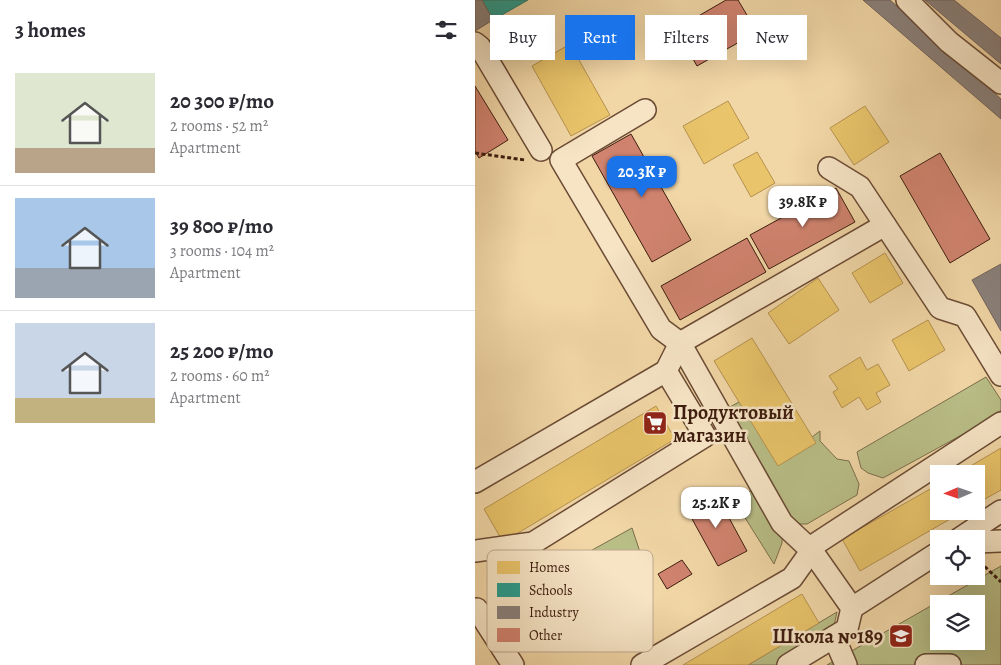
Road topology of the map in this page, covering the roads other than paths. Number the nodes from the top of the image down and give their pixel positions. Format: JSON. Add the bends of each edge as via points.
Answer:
{"nodes":[{"id":1,"x":907,"y":0,"type":"edge"},
{"id":2,"x":475,"y":44,"type":"edge"},
{"id":3,"x":1001,"y":82,"type":"edge"},
{"id":4,"x":645,"y":110,"type":"dead end"},
{"id":5,"x":536,"y":155,"type":"road end"},
{"id":6,"x":829,"y":168,"type":"dead end"},
{"id":7,"x":885,"y":225,"type":"junction"},
{"id":8,"x":680,"y":343,"type":"junction"},
{"id":9,"x":666,"y":371,"type":"junction"},
{"id":10,"x":1001,"y":375,"type":"edge"},
{"id":11,"x":1001,"y":423,"type":"edge"},
{"id":12,"x":475,"y":482,"type":"edge"},
{"id":13,"x":1001,"y":511,"type":"edge"},
{"id":14,"x":972,"y":530,"type":"edge"},
{"id":15,"x":1001,"y":541,"type":"edge"},
{"id":16,"x":985,"y":542,"type":"edge"},
{"id":17,"x":475,"y":551,"type":"edge"},
{"id":18,"x":811,"y":551,"type":"junction"},
{"id":19,"x":930,"y":558,"type":"edge"},
{"id":20,"x":852,"y":608,"type":"junction"},
{"id":21,"x":475,"y":610,"type":"edge"},
{"id":22,"x":487,"y":625,"type":"edge"},
{"id":23,"x":835,"y":637,"type":"junction"},
{"id":24,"x":505,"y":652,"type":"edge"},
{"id":25,"x":513,"y":665,"type":"edge"},
{"id":26,"x":642,"y":665,"type":"edge"},
{"id":27,"x":788,"y":665,"type":"edge"},
{"id":28,"x":845,"y":665,"type":"edge"},
{"id":29,"x":925,"y":665,"type":"edge"},
{"id":30,"x":950,"y":665,"type":"edge"}],
"edges":[{"from":1,"to":3,"type":"lane","via":[[949,42]]},
{"from":2,"to":5,"type":"lane","via":[[480,47]]},
{"from":4,"to":8,"type":"lane","via":[[561,160],[661,329]]},
{"from":6,"to":7,"type":"lane","via":[[860,187]]},
{"from":7,"to":8,"type":"lane"},
{"from":7,"to":10,"type":"lane","via":[[940,308],[965,316]]},
{"from":8,"to":9,"type":"lane"},
{"from":8,"to":18,"type":"lane","via":[[782,523]]},
{"from":9,"to":12,"type":"lane"},
{"from":9,"to":17,"type":"lane","via":[[705,436],[533,543]]},
{"from":11,"to":18,"type":"lane","via":[[817,543]]},
{"from":13,"to":14,"type":"lane"},
{"from":15,"to":16,"type":"lane"},
{"from":18,"to":20,"type":"lane"},
{"from":18,"to":26,"type":"lane","via":[[792,578]]},
{"from":19,"to":20,"type":"lane"},
{"from":20,"to":23,"type":"lane","via":[[847,630]]},
{"from":21,"to":22,"type":"lane"},
{"from":23,"to":27,"type":"lane"},
{"from":23,"to":28,"type":"lane"},
{"from":24,"to":25,"type":"lane"},
{"from":29,"to":30,"type":"lane"}]}
